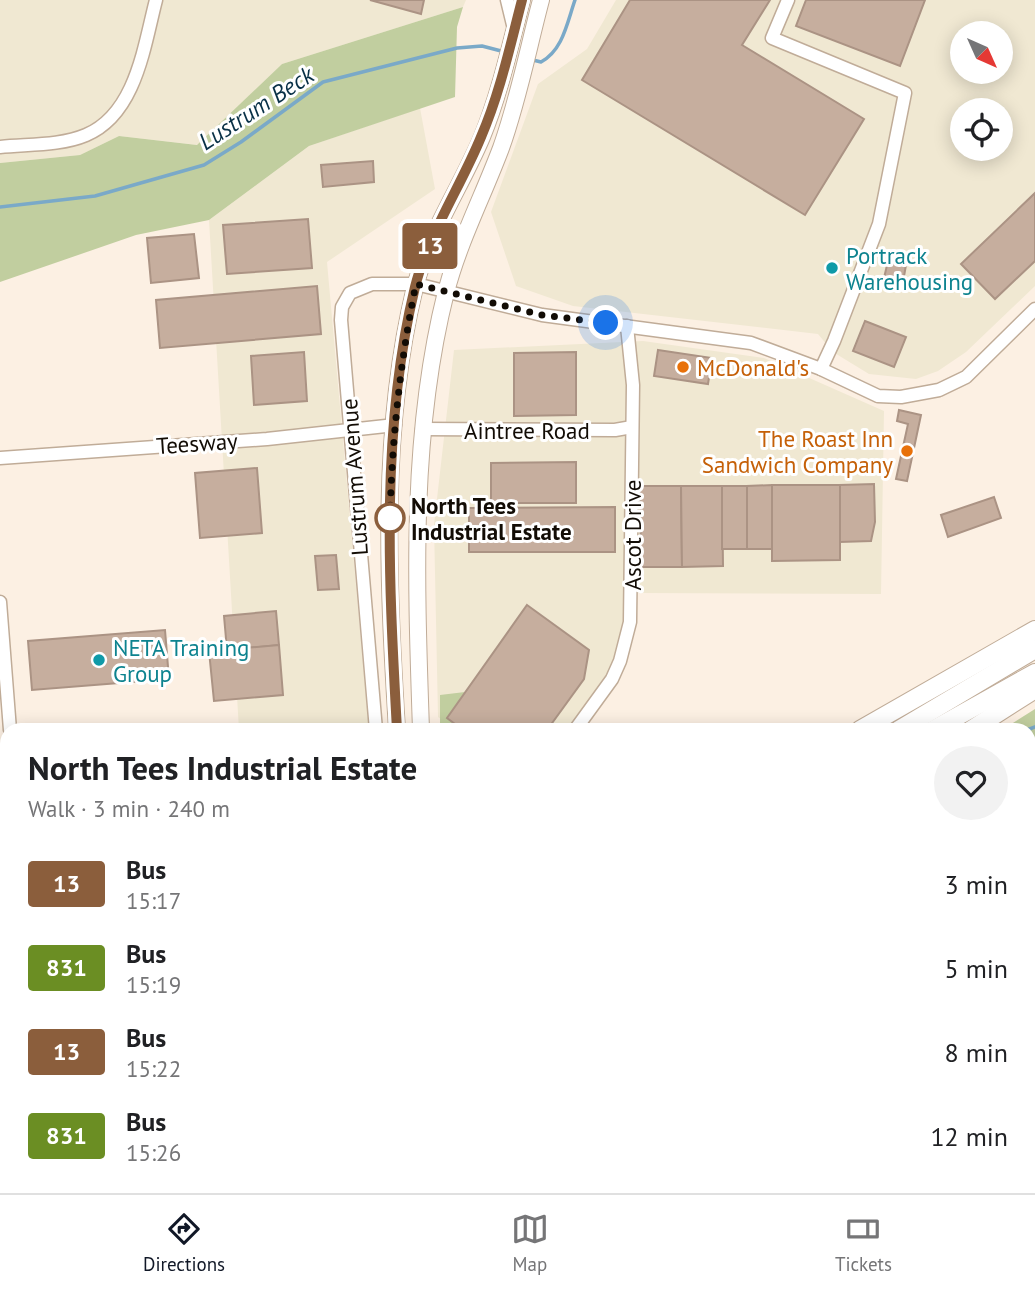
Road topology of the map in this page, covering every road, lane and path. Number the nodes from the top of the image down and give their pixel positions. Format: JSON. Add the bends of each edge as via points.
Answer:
{"nodes":[{"id":1,"x":156,"y":0,"type":"edge"},
{"id":2,"x":507,"y":0,"type":"edge"},
{"id":3,"x":522,"y":0,"type":"edge"},
{"id":4,"x":541,"y":0,"type":"edge"},
{"id":5,"x":788,"y":0,"type":"edge"},
{"id":6,"x":513,"y":34,"type":"junction"},
{"id":7,"x":0,"y":147,"type":"edge"},
{"id":8,"x":416,"y":284,"type":"junction"},
{"id":9,"x":447,"y":290,"type":"junction"},
{"id":10,"x":1035,"y":309,"type":"edge"},
{"id":11,"x":627,"y":326,"type":"junction"},
{"id":12,"x":821,"y":369,"type":"junction"},
{"id":13,"x":395,"y":425,"type":"junction"},
{"id":14,"x":632,"y":426,"type":"junction"},
{"id":15,"x":422,"y":429,"type":"junction"},
{"id":16,"x":352,"y":431,"type":"junction"},
{"id":17,"x":0,"y":458,"type":"edge"},
{"id":18,"x":0,"y":601,"type":"edge"},
{"id":19,"x":1035,"y":631,"type":"edge"},
{"id":20,"x":1035,"y":649,"type":"edge"},
{"id":21,"x":1035,"y":673,"type":"edge"},
{"id":22,"x":1035,"y":689,"type":"edge"},
{"id":23,"x":9,"y":723,"type":"edge"},
{"id":24,"x":375,"y":723,"type":"edge"},
{"id":25,"x":397,"y":723,"type":"edge"},
{"id":26,"x":422,"y":723,"type":"edge"},
{"id":27,"x":580,"y":723,"type":"edge"},
{"id":28,"x":872,"y":723,"type":"edge"},
{"id":29,"x":911,"y":723,"type":"edge"},
{"id":30,"x":946,"y":723,"type":"edge"},
{"id":31,"x":982,"y":723,"type":"edge"}],
"edges":[{"from":1,"to":7,"type":"street","via":[[125,100],[106,121],[87,134],[66,140]]},
{"from":2,"to":6,"type":"street"},
{"from":3,"to":6,"type":"main road"},
{"from":4,"to":9,"type":"main road","via":[[501,147]]},
{"from":5,"to":12,"type":"street","via":[[772,38],[905,93],[879,224]]},
{"from":6,"to":8,"type":"main road","via":[[483,134]]},
{"from":8,"to":9,"type":"street","name":"Lustrum Avenue"},
{"from":8,"to":13,"type":"main road"},
{"from":8,"to":16,"type":"street","name":"Lustrum Avenue","via":[[372,284],[350,293],[342,307]]},
{"from":9,"to":11,"type":"street","name":"Lustrum Avenue","via":[[542,315]]},
{"from":9,"to":15,"type":"main road","via":[[430,364]]},
{"from":10,"to":12,"type":"street","name":"Lustrum Avenue","via":[[966,377],[939,390],[878,396]]},
{"from":11,"to":12,"type":"street","name":"Lustrum Avenue","via":[[751,343]]},
{"from":11,"to":14,"type":"street","name":"Ascot Drive"},
{"from":13,"to":16,"type":"street","name":"Teesway"},
{"from":13,"to":25,"type":"main road","via":[[390,602]]},
{"from":14,"to":15,"type":"street","name":"Aintree Road","via":[[615,430]]},
{"from":14,"to":27,"type":"street","name":"Ascot Drive","via":[[630,622],[612,680]]},
{"from":15,"to":26,"type":"main road","via":[[417,507]]},
{"from":16,"to":17,"type":"street","name":"Teesway"},
{"from":16,"to":24,"type":"street","name":"Lustrum Avenue"},
{"from":18,"to":23,"type":"street"},
{"from":19,"to":28,"type":"highway"},
{"from":20,"to":29,"type":"highway"},
{"from":21,"to":30,"type":"highway"},
{"from":22,"to":31,"type":"highway"}]}
